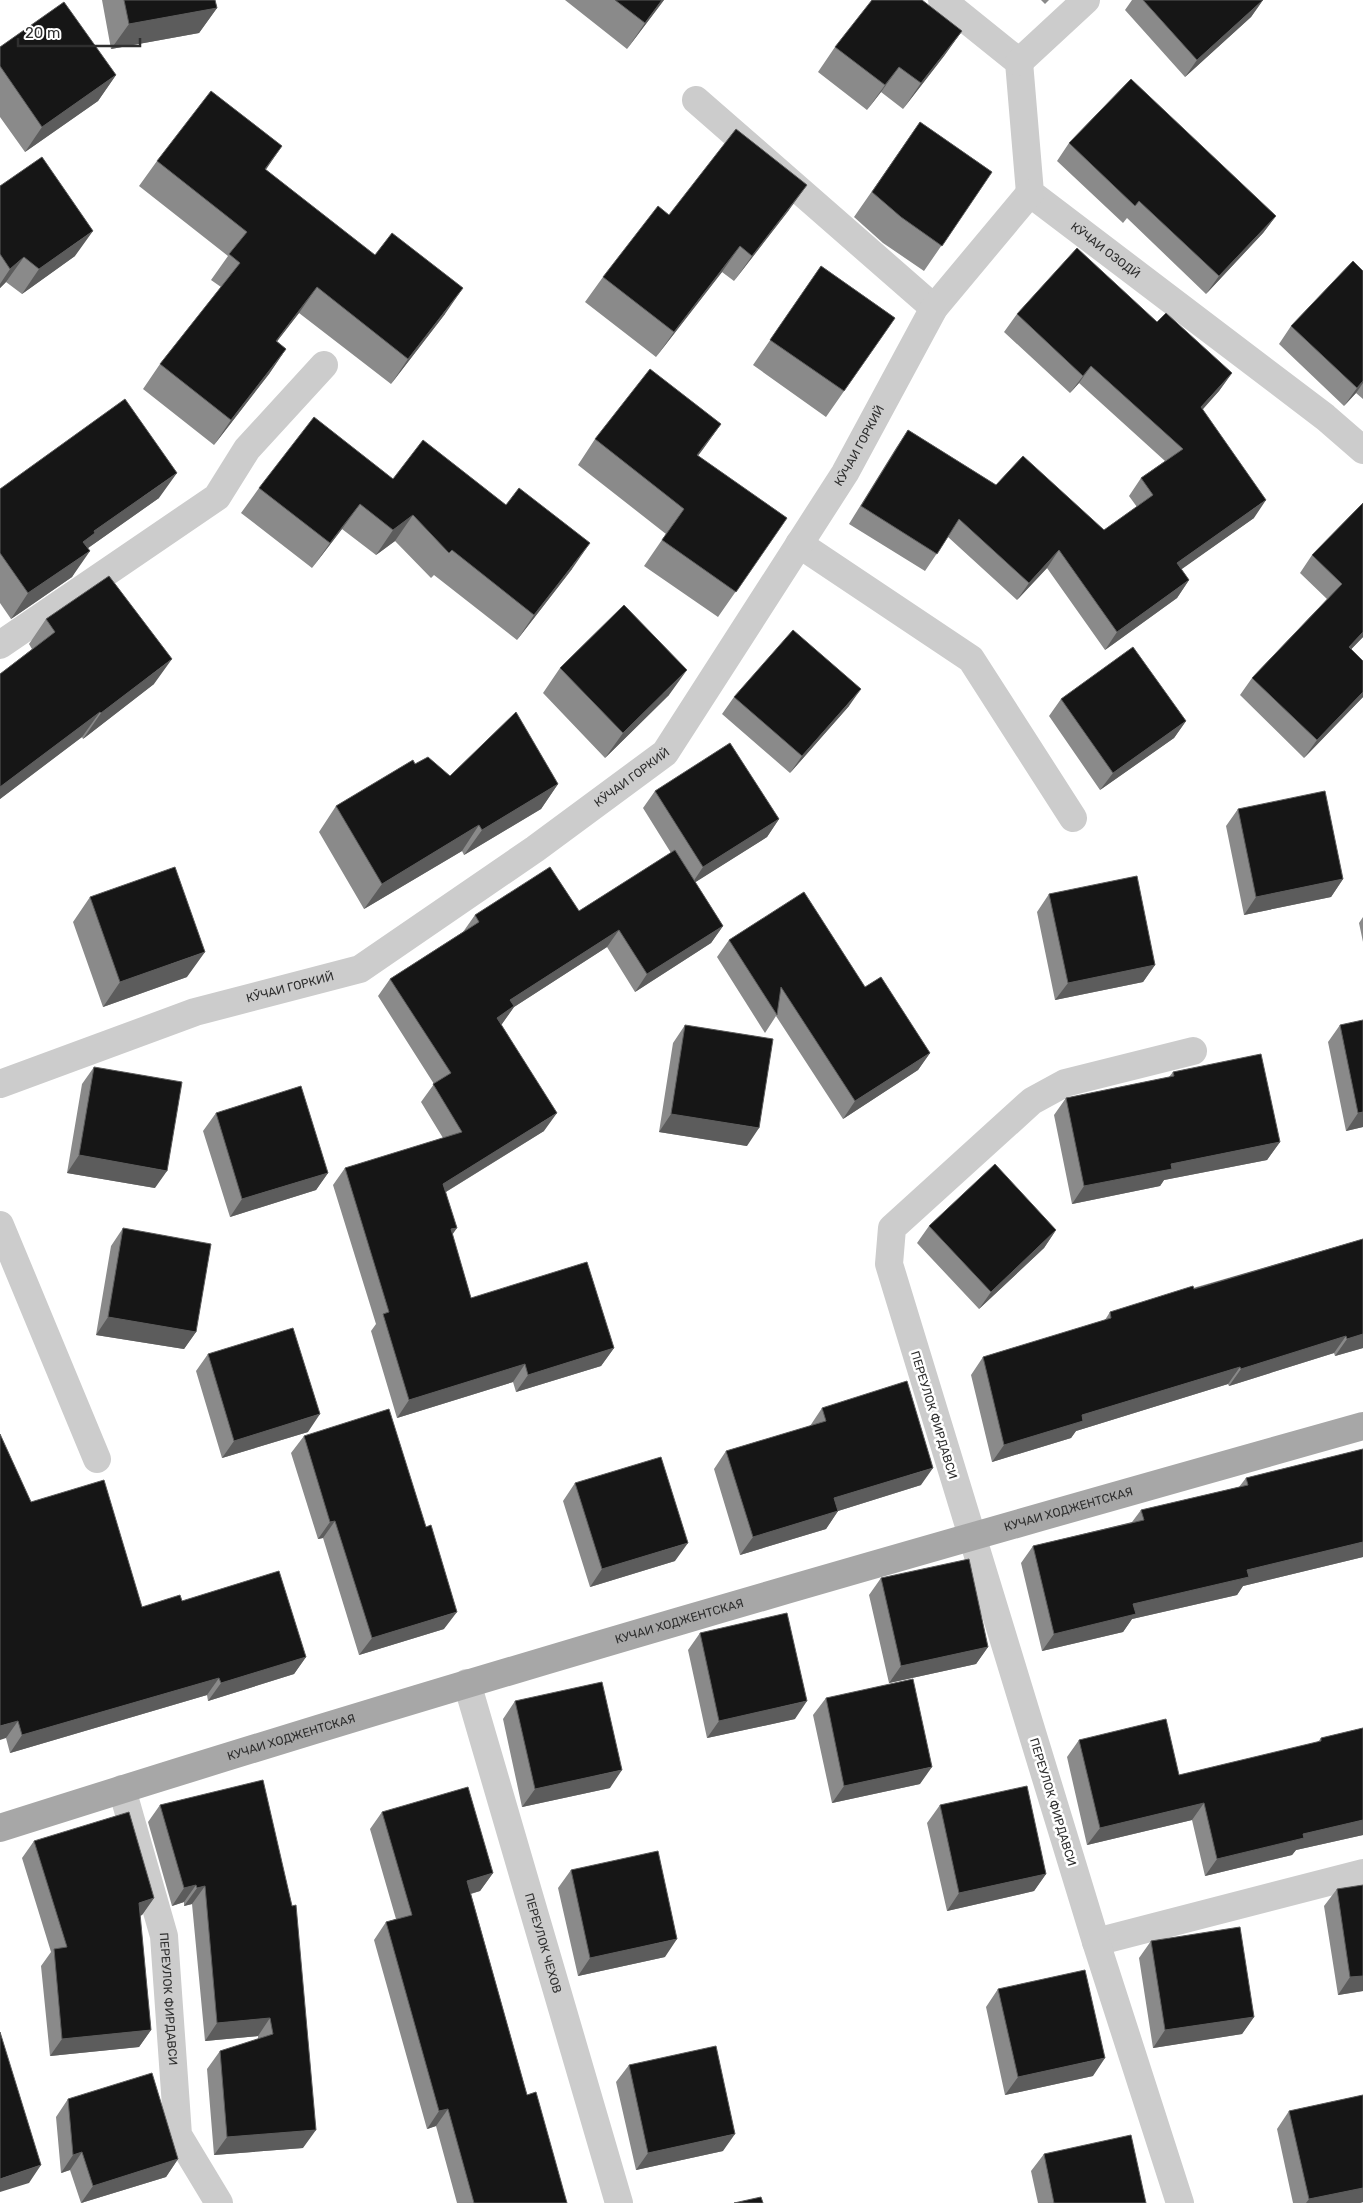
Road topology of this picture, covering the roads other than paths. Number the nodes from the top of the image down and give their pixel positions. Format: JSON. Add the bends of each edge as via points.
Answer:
{"nodes":[{"id":1,"x":942,"y":0,"type":"edge"},
{"id":2,"x":1086,"y":0,"type":"edge"},
{"id":3,"x":1019,"y":62,"type":"junction"},
{"id":4,"x":696,"y":100,"type":"dead end"},
{"id":5,"x":1030,"y":193,"type":"junction"},
{"id":6,"x":934,"y":308,"type":"junction"},
{"id":7,"x":324,"y":365,"type":"dead end"},
{"id":8,"x":1363,"y":450,"type":"edge"},
{"id":9,"x":799,"y":544,"type":"junction"},
{"id":10,"x":0,"y":645,"type":"edge"},
{"id":11,"x":1073,"y":818,"type":"dead end"},
{"id":12,"x":1193,"y":1051,"type":"dead end"},
{"id":13,"x":0,"y":1084,"type":"edge"},
{"id":14,"x":0,"y":1225,"type":"edge"},
{"id":15,"x":1363,"y":1426,"type":"edge"},
{"id":16,"x":97,"y":1459,"type":"dead end"},
{"id":17,"x":971,"y":1536,"type":"junction"},
{"id":18,"x":467,"y":1683,"type":"junction"},
{"id":19,"x":122,"y":1789,"type":"junction"},
{"id":20,"x":0,"y":1828,"type":"edge"},
{"id":21,"x":1363,"y":1873,"type":"edge"},
{"id":22,"x":1096,"y":1942,"type":"junction"},
{"id":23,"x":219,"y":2203,"type":"edge"},
{"id":24,"x":619,"y":2203,"type":"edge"},
{"id":25,"x":1180,"y":2203,"type":"edge"}],
"edges":[{"from":1,"to":3,"type":"street"},
{"from":2,"to":3,"type":"street"},
{"from":3,"to":5,"type":"street"},
{"from":4,"to":6,"type":"street"},
{"from":5,"to":6,"type":"street","name":"КӮЧАИ ГОРКИЙ"},
{"from":5,"to":8,"type":"street","name":"КӮЧАИ ОЗОДӢ","via":[[1325,417]]},
{"from":6,"to":9,"type":"street","name":"КӮЧАИ ГОРКИЙ","via":[[845,473]]},
{"from":7,"to":10,"type":"street","via":[[247,448],[217,497]]},
{"from":9,"to":11,"type":"street","via":[[971,659]]},
{"from":9,"to":13,"type":"street","name":"КӮЧАИ ГОРКИЙ","via":[[665,753],[360,969],[195,1012]]},
{"from":12,"to":17,"type":"street","name":"ПЕРЕУЛОК ФИРДАВСИ","via":[[1065,1083],[1032,1101],[892,1228],[889,1264]]},
{"from":14,"to":16,"type":"street"},
{"from":15,"to":17,"type":"main road","name":"КУЧАИ ХОДЖЕНТСКАЯ"},
{"from":17,"to":18,"type":"main road","name":"КУЧАИ ХОДЖЕНТСКАЯ"},
{"from":17,"to":22,"type":"street","name":"ПЕРЕУЛОК ФИРДАВСИ"},
{"from":18,"to":19,"type":"main road","name":"КУЧАИ ХОДЖЕНТСКАЯ"},
{"from":18,"to":24,"type":"street","name":"ПЕРЕУЛОК ЧЕХОВ"},
{"from":19,"to":20,"type":"main road","name":"КУЧАИ ХОДЖЕНТСКАЯ"},
{"from":19,"to":23,"type":"street","name":"ПЕРЕУЛОК ФИРДАВСИ","via":[[164,1936],[178,2135]]},
{"from":21,"to":22,"type":"street"},
{"from":22,"to":25,"type":"street","name":"ПЕРЕУЛОК ФИРДАВСИ"}]}
